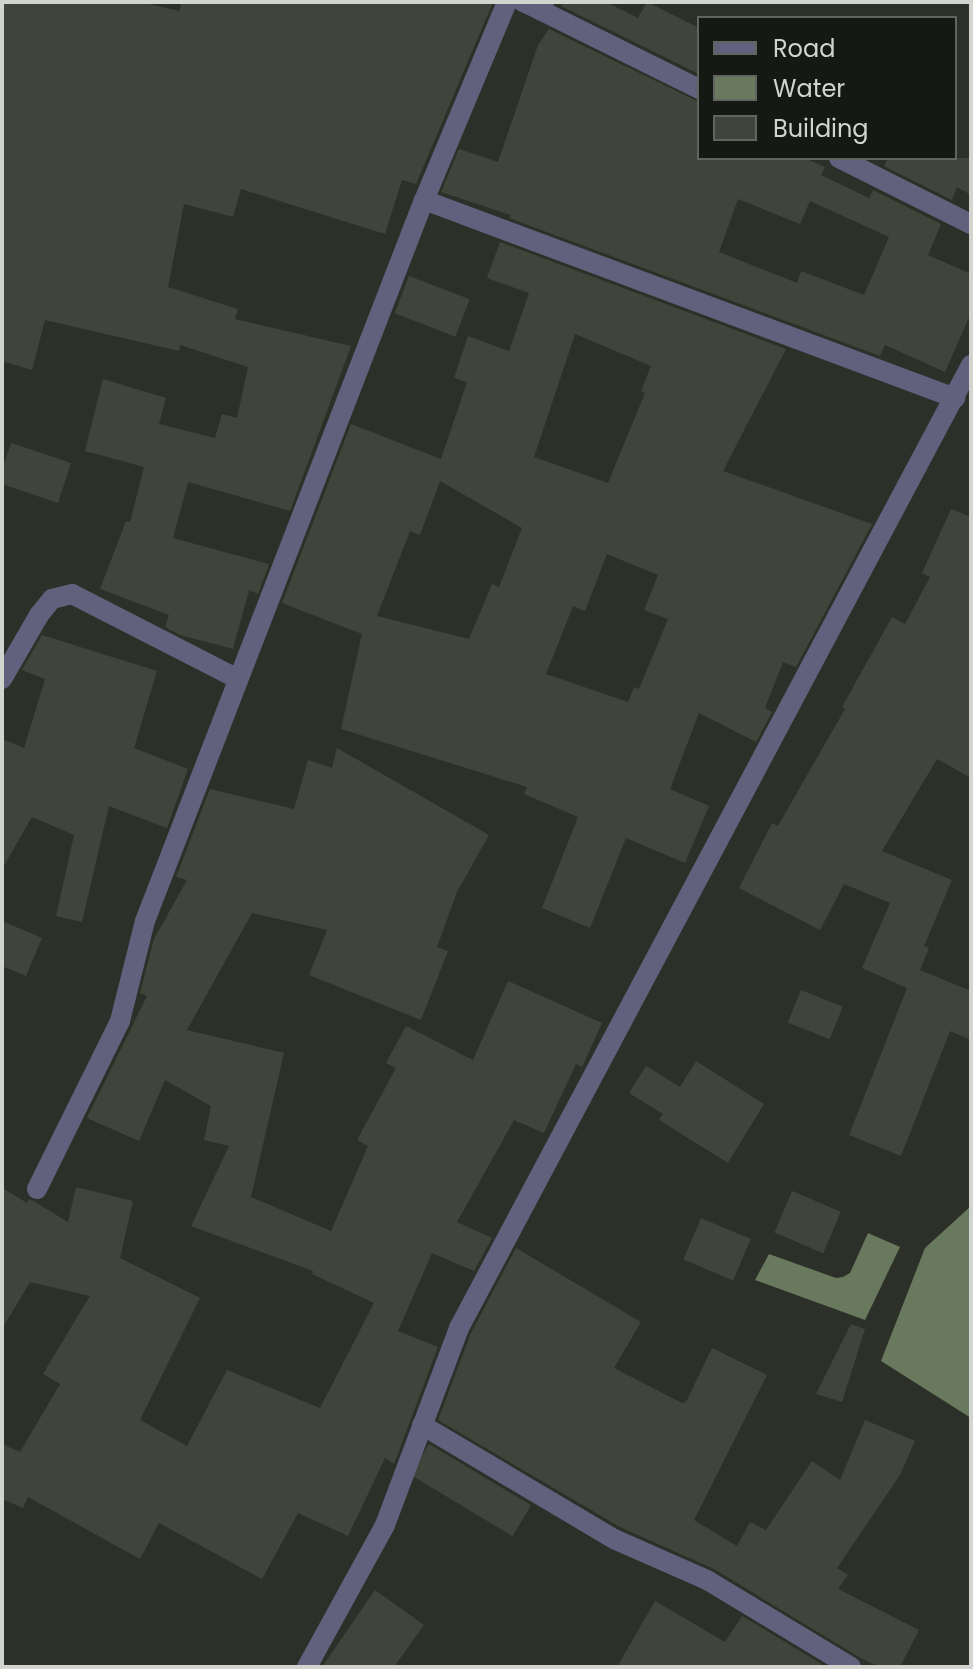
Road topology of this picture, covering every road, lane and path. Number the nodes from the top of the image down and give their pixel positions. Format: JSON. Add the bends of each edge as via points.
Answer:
{"nodes":[{"id":1,"x":507,"y":2,"type":"edge"},
{"id":2,"x":536,"y":5,"type":"edge"},
{"id":3,"x":697,"y":88,"type":"edge"},
{"id":4,"x":843,"y":160,"type":"edge"},
{"id":5,"x":424,"y":200,"type":"junction"},
{"id":6,"x":971,"y":224,"type":"edge"},
{"id":7,"x":971,"y":365,"type":"edge"},
{"id":8,"x":955,"y":398,"type":"junction"},
{"id":9,"x":236,"y":678,"type":"junction"},
{"id":10,"x":2,"y":679,"type":"edge"},
{"id":11,"x":37,"y":1189,"type":"dead end"},
{"id":12,"x":422,"y":1425,"type":"junction"},
{"id":13,"x":840,"y":1664,"type":"edge"},
{"id":14,"x":307,"y":1667,"type":"edge"}],
"edges":[{"from":1,"to":5,"type":"street"},
{"from":2,"to":3,"type":"street"},
{"from":4,"to":6,"type":"street"},
{"from":5,"to":8,"type":"street"},
{"from":5,"to":9,"type":"street"},
{"from":7,"to":8,"type":"street"},
{"from":8,"to":12,"type":"street","via":[[459,1328]]},
{"from":9,"to":10,"type":"street","via":[[72,594],[52,599]]},
{"from":9,"to":11,"type":"street","via":[[145,921],[120,1021]]},
{"from":12,"to":13,"type":"street","via":[[614,1539],[707,1580]]},
{"from":12,"to":14,"type":"street","via":[[385,1525]]}]}
